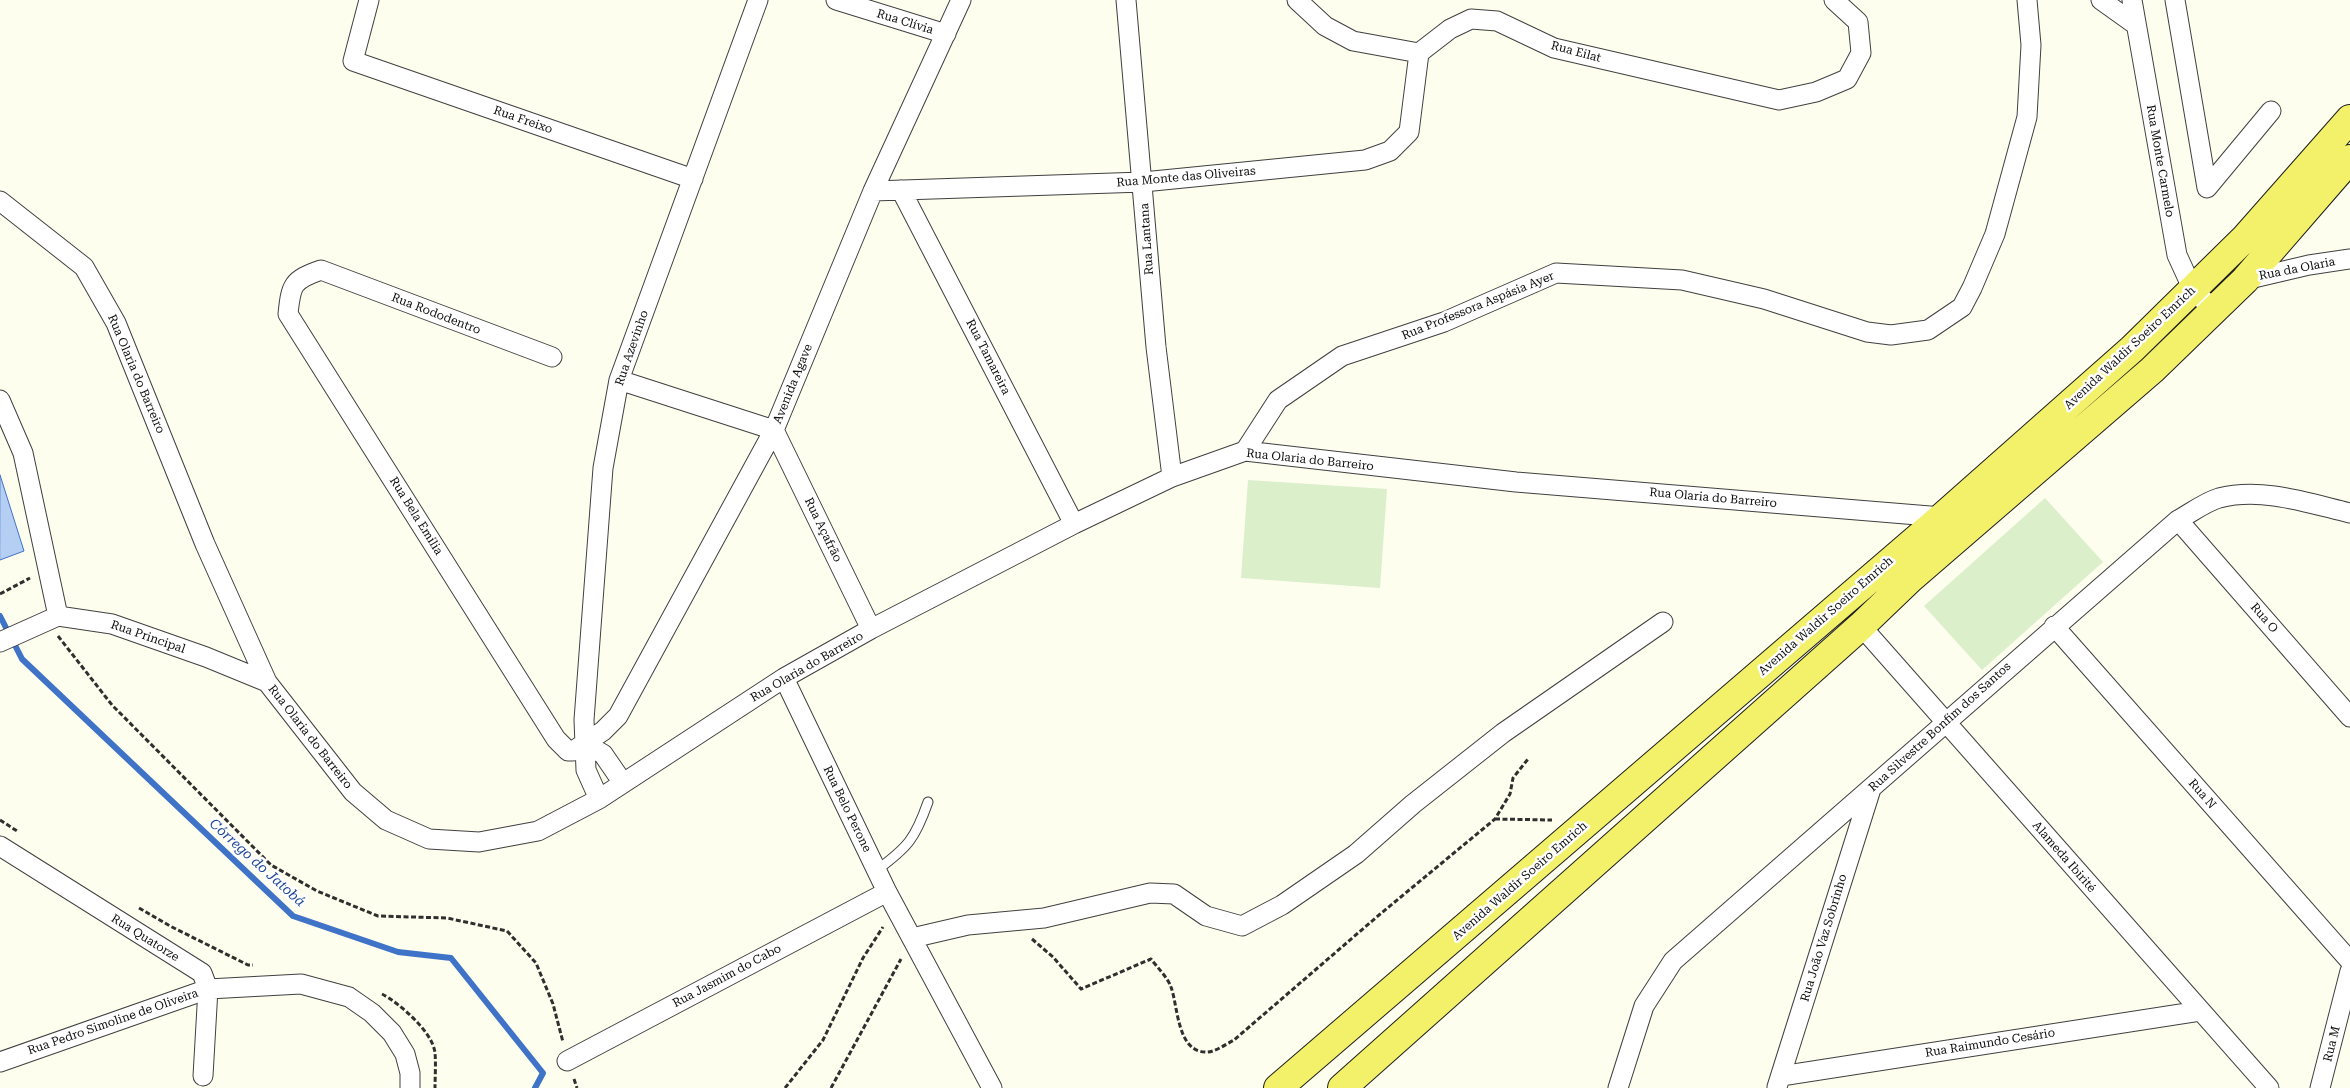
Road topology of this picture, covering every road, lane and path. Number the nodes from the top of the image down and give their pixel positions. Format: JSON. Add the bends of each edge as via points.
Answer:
{"nodes":[{"id":1,"x":369,"y":0,"type":"edge"},
{"id":2,"x":758,"y":0,"type":"edge"},
{"id":3,"x":836,"y":0,"type":"edge"},
{"id":4,"x":961,"y":0,"type":"edge"},
{"id":5,"x":1126,"y":0,"type":"edge"},
{"id":6,"x":1297,"y":0,"type":"edge"},
{"id":7,"x":1834,"y":0,"type":"edge"},
{"id":8,"x":2027,"y":0,"type":"edge"},
{"id":9,"x":2101,"y":0,"type":"edge"},
{"id":10,"x":2132,"y":0,"type":"edge"},
{"id":11,"x":2175,"y":0,"type":"edge"},
{"id":12,"x":2136,"y":25,"type":"junction"},
{"id":13,"x":946,"y":34,"type":"junction"},
{"id":14,"x":1419,"y":53,"type":"junction"},
{"id":15,"x":2271,"y":111,"type":"dead end"},
{"id":16,"x":2350,"y":119,"type":"edge"},
{"id":17,"x":2350,"y":160,"type":"edge"},
{"id":18,"x":694,"y":179,"type":"junction"},
{"id":19,"x":1143,"y":182,"type":"junction"},
{"id":20,"x":901,"y":190,"type":"junction"},
{"id":21,"x":873,"y":191,"type":"junction"},
{"id":22,"x":0,"y":201,"type":"edge"},
{"id":23,"x":2350,"y":259,"type":"edge"},
{"id":24,"x":321,"y":270,"type":"joint"},
{"id":25,"x":2245,"y":280,"type":"junction"},
{"id":26,"x":2193,"y":290,"type":"junction"},
{"id":27,"x":2214,"y":310,"type":"junction"},
{"id":28,"x":552,"y":357,"type":"dead end"},
{"id":29,"x":619,"y":380,"type":"junction"},
{"id":30,"x":0,"y":400,"type":"edge"},
{"id":31,"x":774,"y":430,"type":"junction"},
{"id":32,"x":1244,"y":451,"type":"junction"},
{"id":33,"x":1172,"y":477,"type":"junction"},
{"id":34,"x":2350,"y":512,"type":"edge"},
{"id":35,"x":1942,"y":517,"type":"junction"},
{"id":36,"x":2178,"y":520,"type":"junction"},
{"id":37,"x":1074,"y":524,"type":"junction"},
{"id":38,"x":1962,"y":535,"type":"junction"},
{"id":39,"x":48,"y":569,"type":"junction"},
{"id":40,"x":0,"y":594,"type":"edge"},
{"id":41,"x":48,"y":621,"type":"junction"},
{"id":42,"x":1663,"y":622,"type":"dead end"},
{"id":43,"x":1861,"y":626,"type":"junction"},
{"id":44,"x":2054,"y":626,"type":"junction"},
{"id":45,"x":871,"y":629,"type":"junction"},
{"id":46,"x":0,"y":642,"type":"edge"},
{"id":47,"x":784,"y":678,"type":"junction"},
{"id":48,"x":267,"y":682,"type":"junction"},
{"id":49,"x":2350,"y":717,"type":"edge"},
{"id":50,"x":1945,"y":722,"type":"junction"},
{"id":51,"x":584,"y":743,"type":"junction"},
{"id":52,"x":1528,"y":759,"type":"dead end"},
{"id":53,"x":623,"y":783,"type":"junction"},
{"id":54,"x":1871,"y":788,"type":"junction"},
{"id":55,"x":600,"y":799,"type":"junction"},
{"id":56,"x":928,"y":802,"type":"dead end"},
{"id":57,"x":1495,"y":819,"type":"junction"},
{"id":58,"x":0,"y":820,"type":"edge"},
{"id":59,"x":1557,"y":820,"type":"dead end"},
{"id":60,"x":25,"y":836,"type":"dead end"},
{"id":61,"x":0,"y":846,"type":"edge"},
{"id":62,"x":877,"y":870,"type":"junction"},
{"id":63,"x":892,"y":900,"type":"junction"},
{"id":64,"x":138,"y":907,"type":"dead end"},
{"id":65,"x":1008,"y":920,"type":"junction"},
{"id":66,"x":912,"y":938,"type":"junction"},
{"id":67,"x":2350,"y":961,"type":"edge"},
{"id":68,"x":256,"y":966,"type":"dead end"},
{"id":69,"x":2350,"y":971,"type":"edge"},
{"id":70,"x":208,"y":988,"type":"junction"},
{"id":71,"x":375,"y":990,"type":"dead end"},
{"id":72,"x":2200,"y":1011,"type":"junction"},
{"id":73,"x":567,"y":1061,"type":"junction"},
{"id":74,"x":0,"y":1062,"type":"edge"},
{"id":75,"x":203,"y":1076,"type":"dead end"},
{"id":76,"x":1779,"y":1082,"type":"edge"},
{"id":77,"x":1351,"y":1083,"type":"edge"},
{"id":78,"x":991,"y":1087,"type":"edge"},
{"id":79,"x":410,"y":1088,"type":"edge"},
{"id":80,"x":435,"y":1088,"type":"edge"},
{"id":81,"x":577,"y":1088,"type":"edge"},
{"id":82,"x":785,"y":1088,"type":"edge"},
{"id":83,"x":831,"y":1088,"type":"edge"},
{"id":84,"x":1278,"y":1088,"type":"edge"},
{"id":85,"x":1618,"y":1088,"type":"edge"},
{"id":86,"x":2269,"y":1088,"type":"edge"},
{"id":87,"x":2320,"y":1088,"type":"edge"}],
"edges":[{"from":1,"to":18,"type":"street","name":"Rua Freixo","via":[[352,61]]},
{"from":2,"to":18,"type":"street","name":"Rua Azevinho"},
{"from":3,"to":13,"type":"street","name":"Rua Clívia"},
{"from":4,"to":13,"type":"street","name":"Avenida Agave"},
{"from":5,"to":19,"type":"street","name":"Rua Lantana"},
{"from":6,"to":14,"type":"street","via":[[1325,26],[1353,41]]},
{"from":7,"to":14,"type":"street","name":"Rua Eilat","via":[[1858,22],[1861,53],[1847,79],[1816,92],[1779,100],[1554,48],[1497,21],[1471,18],[1450,29]]},
{"from":8,"to":32,"type":"street","name":"Rua Professora Aspásia Ayer","via":[[2031,46],[2027,116],[1995,234],[1962,307],[1928,330],[1891,335],[1867,332],[1764,298],[1682,280],[1556,274],[1444,322],[1342,356],[1278,400]]},
{"from":9,"to":12,"type":"street"},
{"from":10,"to":12,"type":"street","name":"Rua Monte Carmelo"},
{"from":11,"to":15,"type":"street","via":[[2207,188]]},
{"from":12,"to":26,"type":"street","name":"Rua Monte Carmelo","via":[[2176,255]]},
{"from":13,"to":21,"type":"street","name":"Avenida Agave"},
{"from":14,"to":19,"type":"street","name":"Rua Monte das Oliveiras","via":[[1409,132],[1390,151],[1365,160]]},
{"from":16,"to":26,"type":"main road","name":"Avenida Waldir Soeiro Emrich","via":[[2245,238]]},
{"from":17,"to":25,"type":"main road"},
{"from":18,"to":29,"type":"street","name":"Rua Azevinho"},
{"from":19,"to":20,"type":"street","name":"Rua Monte das Oliveiras"},
{"from":19,"to":33,"type":"street","name":"Rua Lantana","via":[[1156,347]]},
{"from":20,"to":21,"type":"street","name":"Rua Monte das Oliveiras"},
{"from":20,"to":37,"type":"street","name":"Rua Tamareira"},
{"from":21,"to":31,"type":"street","name":"Avenida Agave"},
{"from":22,"to":48,"type":"street","name":"Rua Olaria do Barreiro","via":[[84,267],[116,323],[205,544]]},
{"from":23,"to":25,"type":"street","name":"Rua da Olaria"},
{"from":24,"to":28,"type":"street","name":"Rua Rododentro"},
{"from":24,"to":51,"type":"street","name":"Rua Bela Emília","via":[[301,277],[290,292],[288,314],[556,739],[568,752]]},
{"from":25,"to":27,"type":"main road"},
{"from":26,"to":27,"type":"street","name":"Rua Monte Carmelo"},
{"from":26,"to":35,"type":"main road","name":"Avenida Waldir Soeiro Emrich","via":[[2132,349]]},
{"from":27,"to":38,"type":"main road","via":[[2152,370]]},
{"from":29,"to":31,"type":"street"},
{"from":29,"to":51,"type":"street","name":"Rua Azevinho","via":[[603,468]]},
{"from":30,"to":39,"type":"street","via":[[23,453]]},
{"from":31,"to":45,"type":"street","name":"Rua Açafrão"},
{"from":31,"to":51,"type":"street","name":"Avenida Agave","via":[[618,716]]},
{"from":32,"to":33,"type":"street","name":"Rua Olaria do Barreiro"},
{"from":32,"to":35,"type":"street","name":"Rua Olaria do Barreiro","via":[[1516,482]]},
{"from":33,"to":37,"type":"street","name":"Rua Olaria do Barreiro"},
{"from":34,"to":36,"type":"street","name":"Rua Silvestre Bonfim dos Santos","via":[[2286,497],[2256,494],[2219,498]]},
{"from":35,"to":38,"type":"street"},
{"from":35,"to":84,"type":"main road","name":"Avenida Waldir Soeiro Emrich"},
{"from":36,"to":44,"type":"street","name":"Rua Silvestre Bonfim dos Santos"},
{"from":36,"to":49,"type":"street","name":"Rua O"},
{"from":37,"to":45,"type":"street","name":"Rua Olaria do Barreiro"},
{"from":38,"to":43,"type":"main road"},
{"from":39,"to":40,"type":"path"},
{"from":39,"to":41,"type":"street"},
{"from":41,"to":46,"type":"street"},
{"from":41,"to":48,"type":"street","name":"Rua Principal","via":[[112,624]]},
{"from":41,"to":73,"type":"path","via":[[112,705],[270,865],[317,891],[378,916],[447,918],[507,931],[536,963],[554,1004]]},
{"from":42,"to":65,"type":"street","via":[[1504,734],[1413,804],[1356,854],[1282,905],[1242,926],[1206,916],[1174,894],[1150,893],[1044,918]]},
{"from":43,"to":50,"type":"street","name":"Alameda Ibirité"},
{"from":43,"to":77,"type":"main road"},
{"from":44,"to":50,"type":"street","name":"Rua Silvestre Bonfim dos Santos"},
{"from":44,"to":67,"type":"street","name":"Rua N"},
{"from":45,"to":47,"type":"street","name":"Rua Olaria do Barreiro"},
{"from":47,"to":53,"type":"street","name":"Rua Olaria do Barreiro"},
{"from":47,"to":62,"type":"street","name":"Rua Belo Perone"},
{"from":48,"to":55,"type":"street","name":"Rua Olaria do Barreiro","via":[[353,792],[386,820],[429,839],[479,842],[538,831]]},
{"from":50,"to":54,"type":"street","name":"Rua Silvestre Bonfim dos Santos"},
{"from":50,"to":72,"type":"street","name":"Alameda Ibirité"},
{"from":51,"to":53,"type":"street","via":[[603,754]]},
{"from":51,"to":55,"type":"street","name":"Rua Azevinho","via":[[586,770]]},
{"from":52,"to":57,"type":"path","via":[[1513,778],[1510,794]]},
{"from":53,"to":55,"type":"street","name":"Rua Olaria do Barreiro"},
{"from":54,"to":76,"type":"street","name":"Rua João Vaz Sobrinho"},
{"from":54,"to":85,"type":"street","name":"Rua Silvestre Bonfim dos Santos","via":[[1673,961],[1644,1006]]},
{"from":56,"to":62,"type":"lane","via":[[918,831],[909,845]]},
{"from":57,"to":59,"type":"path"},
{"from":57,"to":65,"type":"path","via":[[1234,1040],[1207,1053],[1189,1044],[1177,1020],[1171,986],[1151,959],[1081,989],[1053,957]]},
{"from":58,"to":60,"type":"path"},
{"from":61,"to":70,"type":"street","name":"Rua Quatorze","via":[[202,973]]},
{"from":62,"to":63,"type":"street","name":"Rua Belo Perone"},
{"from":63,"to":66,"type":"street","name":"Rua Belo Perone"},
{"from":63,"to":73,"type":"street","name":"Rua Jasmim do Cabo"},
{"from":63,"to":82,"type":"path","via":[[823,1040]]},
{"from":64,"to":68,"type":"path","via":[[248,965]]},
{"from":65,"to":66,"type":"street"},
{"from":66,"to":78,"type":"street","name":"Rua Belo Perone"},
{"from":66,"to":83,"type":"path"},
{"from":69,"to":87,"type":"street","name":"Rua M"},
{"from":70,"to":74,"type":"street","name":"Rua Pedro Simoline de Oliveira"},
{"from":70,"to":75,"type":"street"},
{"from":70,"to":79,"type":"street","name":"Rua Pedro Simoline de Oliveira","via":[[301,984],[349,998],[372,1013],[392,1033],[405,1054]]},
{"from":71,"to":80,"type":"path","via":[[392,999],[421,1026],[435,1051]]},
{"from":72,"to":76,"type":"street","name":"Rua Raimundo Cesário"},
{"from":72,"to":86,"type":"street","name":"Alameda Ibirité"},
{"from":73,"to":81,"type":"path"}]}
